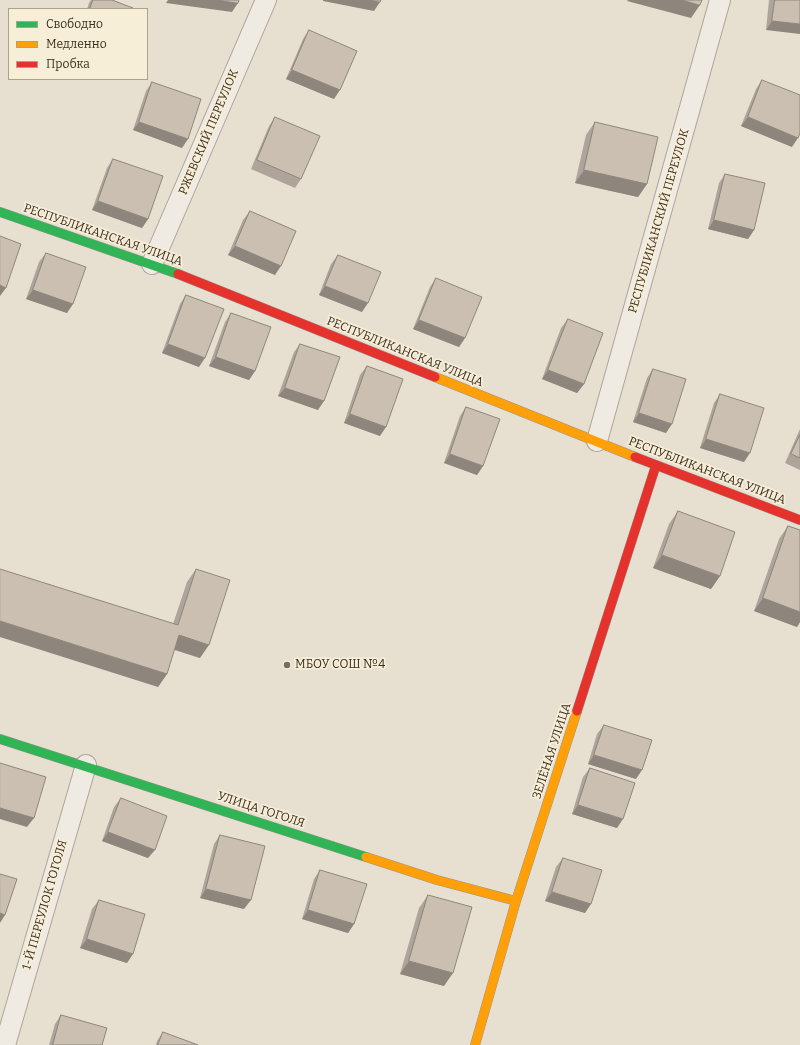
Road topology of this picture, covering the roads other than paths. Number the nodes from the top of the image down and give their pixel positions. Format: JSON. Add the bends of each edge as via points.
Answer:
{"nodes":[{"id":1,"x":266,"y":0,"type":"edge"},
{"id":2,"x":720,"y":0,"type":"edge"},
{"id":3,"x":0,"y":212,"type":"edge"},
{"id":4,"x":152,"y":264,"type":"junction"},
{"id":5,"x":597,"y":441,"type":"junction"},
{"id":6,"x":656,"y":465,"type":"junction"},
{"id":7,"x":800,"y":520,"type":"edge"},
{"id":8,"x":0,"y":739,"type":"edge"},
{"id":9,"x":86,"y":765,"type":"junction"},
{"id":10,"x":516,"y":901,"type":"junction"},
{"id":11,"x":5,"y":1045,"type":"edge"},
{"id":12,"x":475,"y":1045,"type":"edge"}],
"edges":[{"from":1,"to":4,"type":"street","name":"РЖЕВСКИЙ ПЕРЕУЛОК"},
{"from":2,"to":5,"type":"street","name":"РЕСПУБЛИКАНСКИЙ ПЕРЕУЛОК"},
{"from":3,"to":4,"type":"street","name":"РЕСПУБЛИКАНСКАЯ УЛИЦА"},
{"from":4,"to":5,"type":"street","name":"РЕСПУБЛИКАНСКАЯ УЛИЦА"},
{"from":5,"to":6,"type":"street","name":"РЕСПУБЛИКАНСКАЯ УЛИЦА"},
{"from":6,"to":7,"type":"street","name":"РЕСПУБЛИКАНСКАЯ УЛИЦА"},
{"from":6,"to":10,"type":"street","name":"ЗЕЛЁНАЯ УЛИЦА"},
{"from":8,"to":9,"type":"street","name":"УЛИЦА ГОГОЛЯ"},
{"from":9,"to":10,"type":"street","name":"УЛИЦА ГОГОЛЯ","via":[[437,880]]},
{"from":9,"to":11,"type":"street","name":"1-Й ПЕРЕУЛОК ГОГОЛЯ"},
{"from":10,"to":12,"type":"street","name":"ЗЕЛЁНАЯ УЛИЦА"}]}
